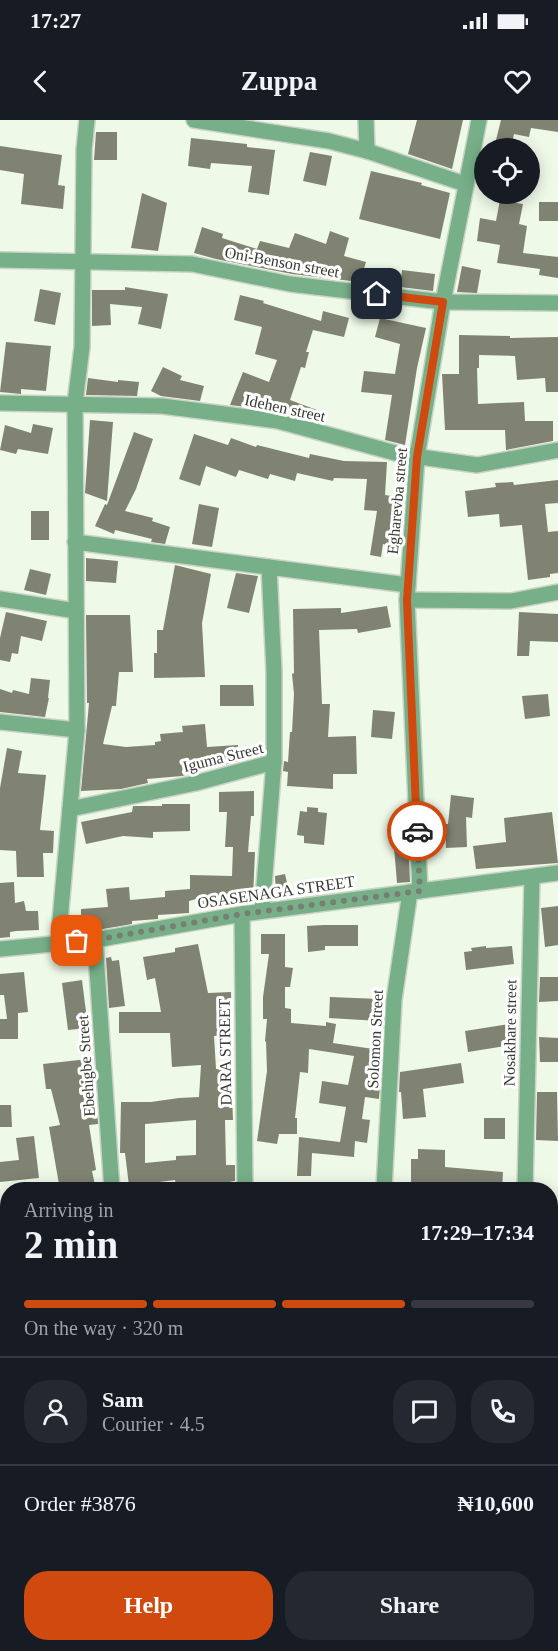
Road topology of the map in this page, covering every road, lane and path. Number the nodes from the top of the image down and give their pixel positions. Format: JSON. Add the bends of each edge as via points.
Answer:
{"nodes":[{"id":1,"x":87,"y":120,"type":"edge"},
{"id":2,"x":194,"y":120,"type":"edge"},
{"id":3,"x":366,"y":120,"type":"edge"},
{"id":4,"x":479,"y":120,"type":"edge"},
{"id":5,"x":367,"y":151,"type":"junction"},
{"id":6,"x":465,"y":184,"type":"junction"},
{"id":7,"x":0,"y":260,"type":"edge"},
{"id":8,"x":84,"y":262,"type":"junction"},
{"id":9,"x":443,"y":302,"type":"junction"},
{"id":10,"x":558,"y":303,"type":"edge"},
{"id":11,"x":0,"y":403,"type":"edge"},
{"id":12,"x":75,"y":403,"type":"junction"},
{"id":13,"x":558,"y":450,"type":"edge"},
{"id":14,"x":417,"y":457,"type":"junction"},
{"id":15,"x":75,"y":542,"type":"junction"},
{"id":16,"x":269,"y":567,"type":"junction"},
{"id":17,"x":407,"y":592,"type":"junction"},
{"id":18,"x":558,"y":592,"type":"edge"},
{"id":19,"x":0,"y":599,"type":"edge"},
{"id":20,"x":76,"y":611,"type":"junction"},
{"id":21,"x":0,"y":722,"type":"edge"},
{"id":22,"x":77,"y":730,"type":"junction"},
{"id":23,"x":274,"y":762,"type":"junction"},
{"id":24,"x":70,"y":809,"type":"junction"},
{"id":25,"x":558,"y":873,"type":"edge"},
{"id":26,"x":532,"y":877,"type":"junction"},
{"id":27,"x":415,"y":892,"type":"junction"},
{"id":28,"x":262,"y":911,"type":"junction"},
{"id":29,"x":242,"y":914,"type":"junction"},
{"id":30,"x":95,"y":940,"type":"junction"},
{"id":31,"x":58,"y":943,"type":"junction"},
{"id":32,"x":0,"y":950,"type":"edge"},
{"id":33,"x":111,"y":1182,"type":"edge"},
{"id":34,"x":244,"y":1182,"type":"edge"},
{"id":35,"x":384,"y":1182,"type":"edge"},
{"id":36,"x":525,"y":1182,"type":"edge"}],
"edges":[{"from":1,"to":8,"type":"street"},
{"from":2,"to":5,"type":"street"},
{"from":3,"to":5,"type":"street"},
{"from":4,"to":6,"type":"street","name":"Egharevba street"},
{"from":5,"to":6,"type":"street"},
{"from":6,"to":9,"type":"street","name":"Egharevba street"},
{"from":7,"to":8,"type":"street","name":"Oni-Benson street"},
{"from":8,"to":9,"type":"street","name":"Oni-Benson street","via":[[192,264],[290,284]]},
{"from":8,"to":12,"type":"street","via":[[82,347]]},
{"from":9,"to":10,"type":"street","name":"Oni-Benson street"},
{"from":9,"to":14,"type":"street","name":"Egharevba street"},
{"from":11,"to":12,"type":"street","name":"Idehen street"},
{"from":12,"to":14,"type":"street","name":"Idehen street","via":[[162,406],[278,421]]},
{"from":12,"to":15,"type":"street"},
{"from":13,"to":14,"type":"street","name":"Idehen street","via":[[477,465]]},
{"from":14,"to":17,"type":"street","name":"Egharevba street"},
{"from":15,"to":16,"type":"street"},
{"from":15,"to":20,"type":"street"},
{"from":16,"to":17,"type":"street"},
{"from":16,"to":23,"type":"street"},
{"from":17,"to":18,"type":"street","via":[[511,601]]},
{"from":17,"to":27,"type":"street","name":"Egharevba street"},
{"from":19,"to":20,"type":"street"},
{"from":20,"to":22,"type":"street"},
{"from":21,"to":22,"type":"street"},
{"from":22,"to":24,"type":"street"},
{"from":23,"to":24,"type":"street","name":"Iguma Street"},
{"from":23,"to":28,"type":"street","name":"Iguma Street"},
{"from":24,"to":31,"type":"street"},
{"from":25,"to":26,"type":"street","name":"OSASENAGA STREET"},
{"from":26,"to":27,"type":"street","name":"OSASENAGA STREET"},
{"from":26,"to":36,"type":"street","name":"Nosakhare street"},
{"from":27,"to":28,"type":"street","name":"OSASENAGA STREET"},
{"from":27,"to":35,"type":"street","name":"Solomon Street","via":[[394,1000]]},
{"from":28,"to":29,"type":"street","name":"OSASENAGA STREET"},
{"from":29,"to":30,"type":"street","name":"OSASENAGA STREET"},
{"from":29,"to":34,"type":"street","name":"DARA STREET"},
{"from":30,"to":31,"type":"street","name":"OSASENAGA STREET"},
{"from":30,"to":33,"type":"street","name":"Ebehigbe Street"},
{"from":31,"to":32,"type":"street","name":"OSASENAGA STREET"}]}
